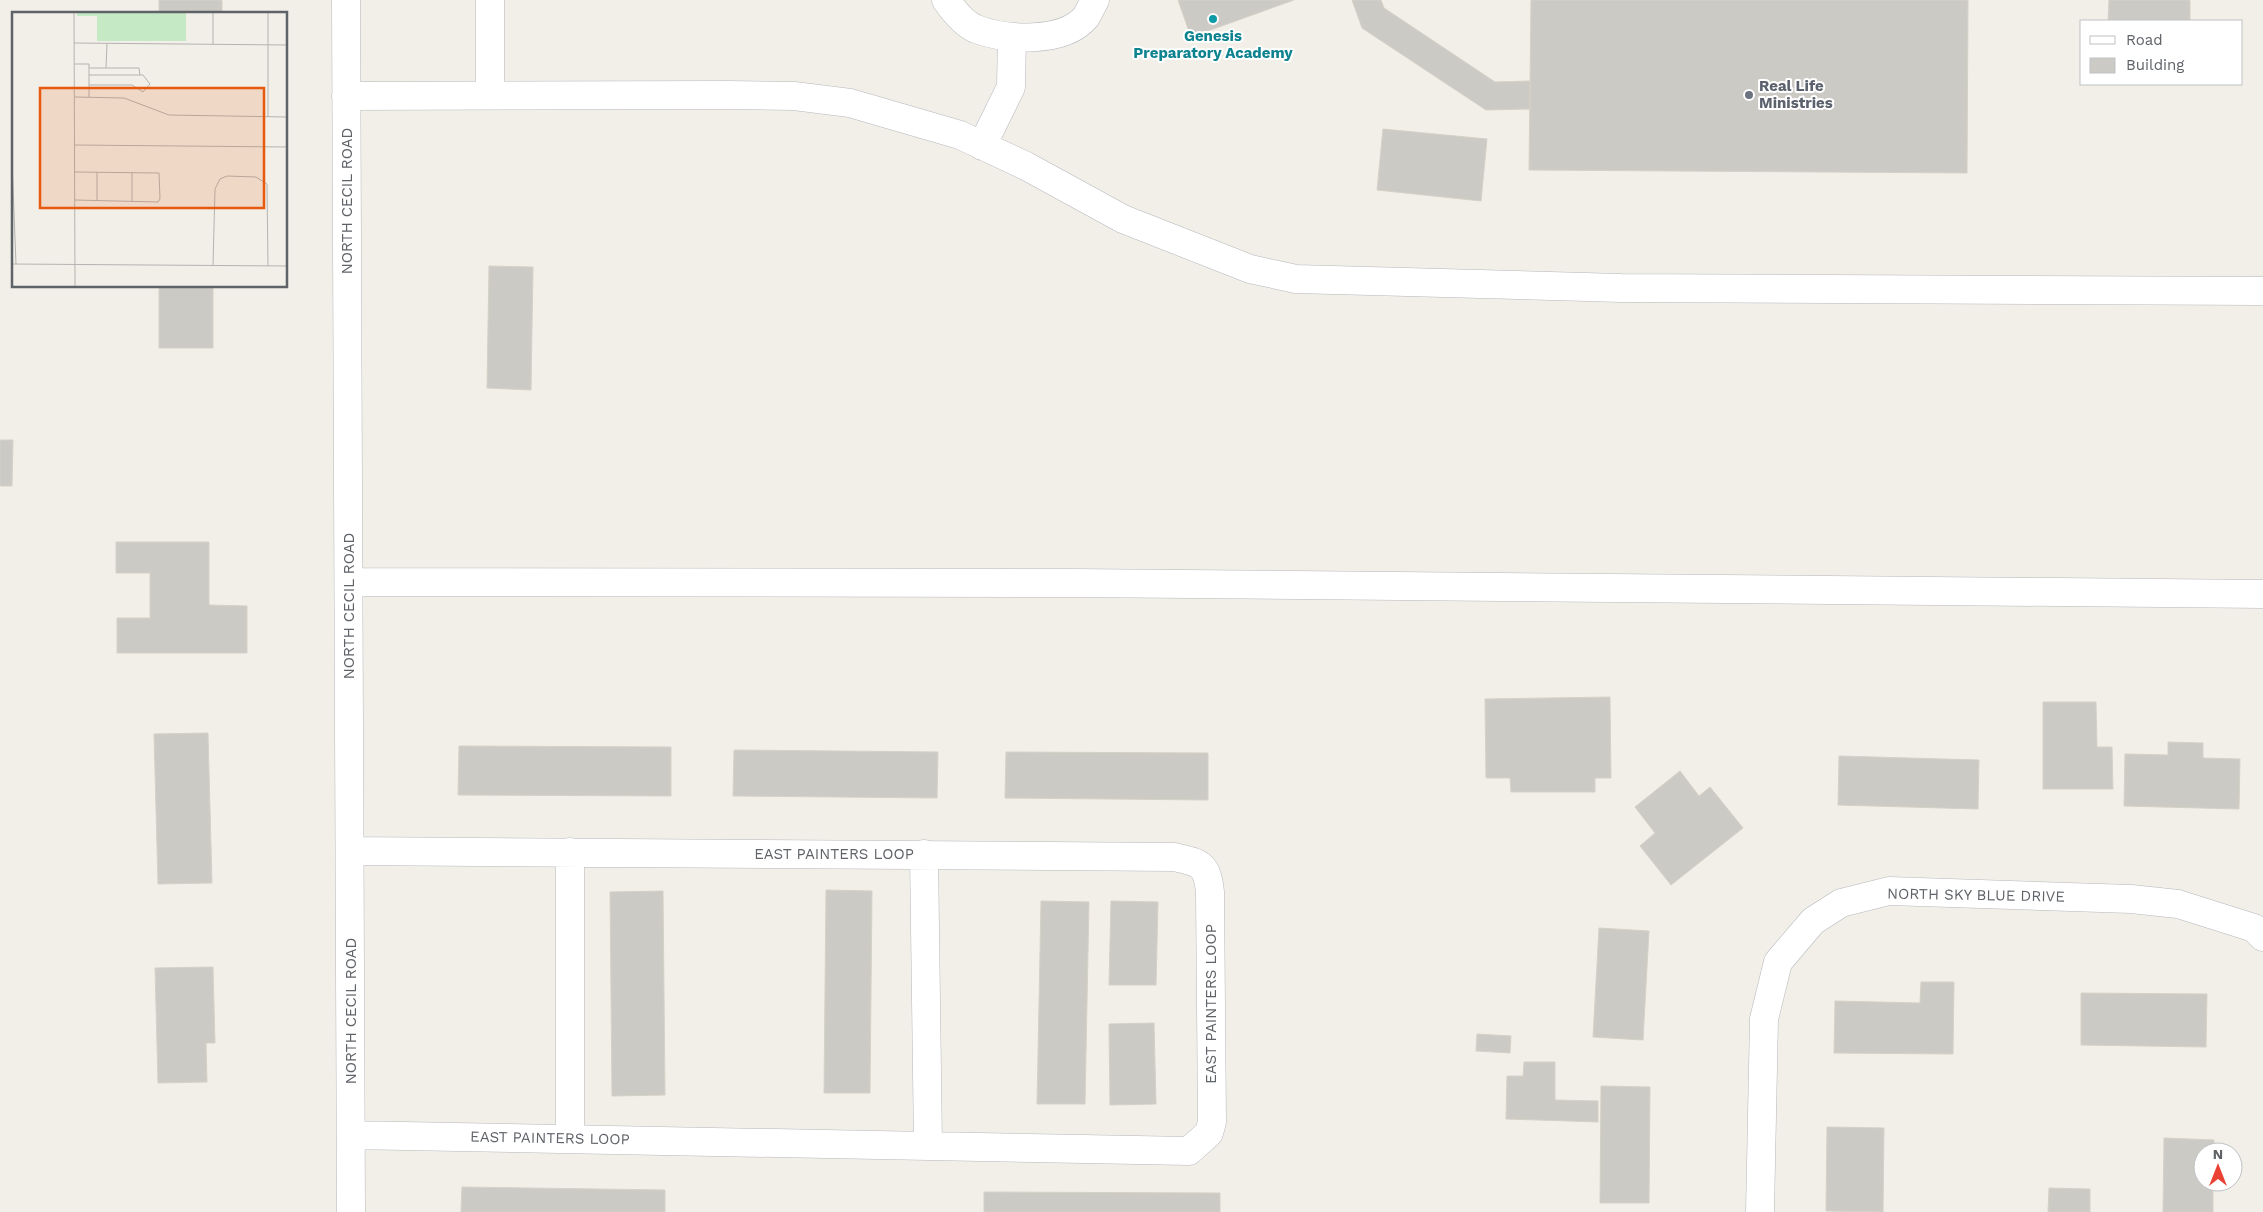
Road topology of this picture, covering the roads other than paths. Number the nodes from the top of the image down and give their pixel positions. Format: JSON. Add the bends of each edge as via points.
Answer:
{"nodes":[{"id":1,"x":346,"y":0,"type":"edge"},
{"id":2,"x":490,"y":0,"type":"edge"},
{"id":3,"x":946,"y":0,"type":"edge"},
{"id":4,"x":1095,"y":0,"type":"edge"},
{"id":5,"x":1012,"y":37,"type":"junction"},
{"id":6,"x":490,"y":94,"type":"junction"},
{"id":7,"x":346,"y":96,"type":"junction"},
{"id":8,"x":982,"y":146,"type":"junction"},
{"id":9,"x":2263,"y":291,"type":"edge"},
{"id":10,"x":348,"y":582,"type":"junction"},
{"id":11,"x":2263,"y":594,"type":"edge"},
{"id":12,"x":350,"y":850,"type":"junction"},
{"id":13,"x":570,"y":852,"type":"junction"},
{"id":14,"x":924,"y":854,"type":"junction"},
{"id":15,"x":2263,"y":937,"type":"edge"},
{"id":16,"x":351,"y":1135,"type":"junction"},
{"id":17,"x":570,"y":1139,"type":"junction"},
{"id":18,"x":928,"y":1145,"type":"junction"},
{"id":19,"x":351,"y":1212,"type":"edge"},
{"id":20,"x":1760,"y":1212,"type":"edge"}],
"edges":[{"from":1,"to":7,"type":"street","name":"NORTH CECIL ROAD"},
{"from":2,"to":6,"type":"street"},
{"from":3,"to":5,"type":"street","via":[[975,28]]},
{"from":4,"to":5,"type":"street","via":[[1085,18],[1064,31],[1037,38]]},
{"from":5,"to":8,"type":"street","via":[[1011,87]]},
{"from":6,"to":7,"type":"street"},
{"from":6,"to":8,"type":"street","via":[[794,96],[850,103],[887,112],[960,135]]},
{"from":7,"to":10,"type":"street","name":"NORTH CECIL ROAD"},
{"from":8,"to":9,"type":"street","via":[[1123,219],[1250,268],[1296,279],[1621,288]]},
{"from":10,"to":11,"type":"street","via":[[1037,583]]},
{"from":10,"to":12,"type":"street","name":"NORTH CECIL ROAD"},
{"from":12,"to":13,"type":"street","name":"EAST PAINTERS LOOP"},
{"from":12,"to":16,"type":"street","name":"NORTH CECIL ROAD"},
{"from":13,"to":14,"type":"street","name":"EAST PAINTERS LOOP"},
{"from":13,"to":17,"type":"street"},
{"from":14,"to":18,"type":"street"},
{"from":14,"to":18,"type":"street","name":"EAST PAINTERS LOOP","via":[[1174,857],[1199,863],[1208,875],[1210,892],[1212,1122],[1209,1133],[1189,1151]]},
{"from":15,"to":20,"type":"street","name":"NORTH SKY BLUE DRIVE","via":[[2254,928],[2178,904],[2131,899],[1889,891],[1841,903],[1814,921],[1778,962],[1764,1019]]},
{"from":16,"to":17,"type":"street","name":"EAST PAINTERS LOOP"},
{"from":16,"to":19,"type":"street","name":"NORTH CECIL ROAD"},
{"from":17,"to":18,"type":"street","name":"EAST PAINTERS LOOP"}]}
